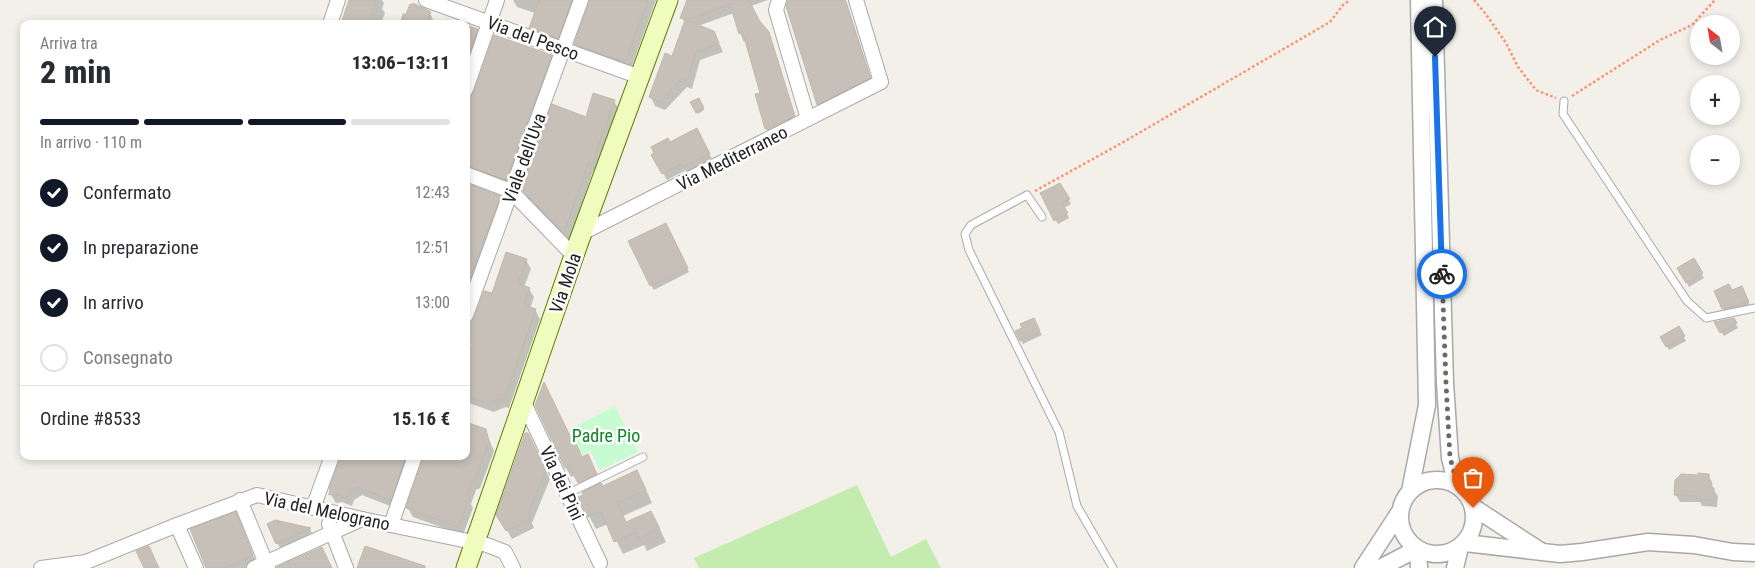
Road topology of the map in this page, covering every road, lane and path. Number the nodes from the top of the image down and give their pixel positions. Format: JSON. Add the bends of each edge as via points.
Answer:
{"nodes":[{"id":1,"x":338,"y":0,"type":"edge"},
{"id":2,"x":426,"y":0,"type":"edge"},
{"id":3,"x":497,"y":0,"type":"edge"},
{"id":4,"x":582,"y":0,"type":"edge"},
{"id":5,"x":668,"y":0,"type":"edge"},
{"id":6,"x":779,"y":0,"type":"edge"},
{"id":7,"x":856,"y":0,"type":"edge"},
{"id":8,"x":1350,"y":0,"type":"edge"},
{"id":9,"x":1419,"y":0,"type":"edge"},
{"id":10,"x":1434,"y":0,"type":"edge"},
{"id":11,"x":1474,"y":0,"type":"edge"},
{"id":12,"x":1715,"y":0,"type":"edge"},
{"id":13,"x":331,"y":20,"type":"edge"},
{"id":14,"x":490,"y":21,"type":"junction"},
{"id":15,"x":564,"y":49,"type":"junction"},
{"id":16,"x":640,"y":77,"type":"junction"},
{"id":17,"x":470,"y":78,"type":"edge"},
{"id":18,"x":1564,"y":101,"type":"junction"},
{"id":19,"x":808,"y":119,"type":"junction"},
{"id":20,"x":470,"y":176,"type":"edge"},
{"id":21,"x":511,"y":191,"type":"junction"},
{"id":22,"x":1027,"y":195,"type":"junction"},
{"id":23,"x":1042,"y":217,"type":"dead end"},
{"id":24,"x":582,"y":233,"type":"junction"},
{"id":25,"x":574,"y":256,"type":"junction"},
{"id":26,"x":470,"y":304,"type":"edge"},
{"id":27,"x":1755,"y":308,"type":"edge"},
{"id":28,"x":524,"y":403,"type":"junction"},
{"id":29,"x":643,"y":457,"type":"dead end"},
{"id":30,"x":331,"y":460,"type":"edge"},
{"id":31,"x":414,"y":460,"type":"edge"},
{"id":32,"x":1458,"y":485,"type":"junction"},
{"id":33,"x":1410,"y":491,"type":"junction"},
{"id":34,"x":567,"y":494,"type":"junction"},
{"id":35,"x":240,"y":500,"type":"junction"},
{"id":36,"x":1473,"y":508,"type":"junction"},
{"id":37,"x":319,"y":509,"type":"junction"},
{"id":38,"x":1400,"y":513,"type":"junction"},
{"id":39,"x":362,"y":519,"type":"junction"},
{"id":40,"x":178,"y":525,"type":"junction"},
{"id":41,"x":391,"y":525,"type":"junction"},
{"id":42,"x":332,"y":532,"type":"junction"},
{"id":43,"x":475,"y":544,"type":"junction"},
{"id":44,"x":1462,"y":545,"type":"junction"},
{"id":45,"x":1416,"y":549,"type":"junction"},
{"id":46,"x":1543,"y":552,"type":"junction"},
{"id":47,"x":1755,"y":553,"type":"edge"},
{"id":48,"x":600,"y":563,"type":"dead end"},
{"id":49,"x":263,"y":566,"type":"edge"},
{"id":50,"x":41,"y":568,"type":"edge"},
{"id":51,"x":196,"y":568,"type":"edge"},
{"id":52,"x":346,"y":568,"type":"edge"},
{"id":53,"x":466,"y":568,"type":"edge"},
{"id":54,"x":512,"y":568,"type":"edge"},
{"id":55,"x":1114,"y":568,"type":"edge"},
{"id":56,"x":1363,"y":568,"type":"edge"},
{"id":57,"x":1380,"y":568,"type":"edge"},
{"id":58,"x":1419,"y":568,"type":"edge"},
{"id":59,"x":1455,"y":568,"type":"edge"}],
"edges":[{"from":1,"to":13,"type":"street"},
{"from":2,"to":14,"type":"street","name":"Via del Pesco"},
{"from":3,"to":14,"type":"street"},
{"from":4,"to":15,"type":"street","name":"Viale dell'Uva"},
{"from":5,"to":16,"type":"main road","name":"Via Mola"},
{"from":6,"to":19,"type":"street","via":[[776,10]]},
{"from":7,"to":19,"type":"street","name":"Via Mediterraneo","via":[[881,82]]},
{"from":8,"to":22,"type":"path","via":[[1330,22]]},
{"from":9,"to":33,"type":"street","via":[[1427,405]]},
{"from":10,"to":32,"type":"street","via":[[1446,383],[1450,458]]},
{"from":11,"to":18,"type":"path","via":[[1536,90]]},
{"from":12,"to":18,"type":"path","via":[[1692,25],[1660,40]]},
{"from":14,"to":15,"type":"street","name":"Via del Pesco"},
{"from":14,"to":17,"type":"street"},
{"from":15,"to":16,"type":"street","name":"Via del Pesco"},
{"from":15,"to":21,"type":"street","name":"Viale dell'Uva"},
{"from":16,"to":24,"type":"main road","name":"Via Mola"},
{"from":18,"to":27,"type":"lane","via":[[1563,114],[1687,301],[1706,318]]},
{"from":19,"to":24,"type":"street","name":"Via Mediterraneo"},
{"from":20,"to":21,"type":"street"},
{"from":21,"to":25,"type":"street"},
{"from":21,"to":26,"type":"street","name":"Viale dell'Uva"},
{"from":22,"to":23,"type":"lane"},
{"from":22,"to":55,"type":"lane","via":[[971,225],[965,234],[969,250],[1059,432],[1077,506]]},
{"from":24,"to":25,"type":"main road","name":"Via Mola"},
{"from":25,"to":28,"type":"main road","name":"Via Mola"},
{"from":28,"to":34,"type":"street","name":"Via dei Pini"},
{"from":28,"to":43,"type":"main road","name":"Via Mola"},
{"from":29,"to":34,"type":"lane"},
{"from":30,"to":37,"type":"street"},
{"from":31,"to":41,"type":"street"},
{"from":32,"to":33,"type":"street","via":[[1440,479],[1431,480]]},
{"from":32,"to":36,"type":"street","via":[[1470,498]]},
{"from":33,"to":38,"type":"street","via":[[1403,500]]},
{"from":34,"to":48,"type":"street","name":"Via dei Pini"},
{"from":35,"to":37,"type":"street","name":"Via del Melograno","via":[[258,495]]},
{"from":35,"to":40,"type":"street","name":"Via del Melograno"},
{"from":35,"to":49,"type":"street"},
{"from":36,"to":44,"type":"street","via":[[1474,525]]},
{"from":36,"to":46,"type":"street"},
{"from":37,"to":39,"type":"street","name":"Via del Melograno"},
{"from":37,"to":42,"type":"street"},
{"from":38,"to":45,"type":"street","via":[[1400,527]]},
{"from":38,"to":56,"type":"street"},
{"from":39,"to":41,"type":"street","name":"Via del Melograno"},
{"from":39,"to":42,"type":"street"},
{"from":40,"to":50,"type":"street","name":"Via del Melograno","via":[[86,562]]},
{"from":40,"to":51,"type":"street"},
{"from":41,"to":43,"type":"street","name":"Via del Melograno"},
{"from":42,"to":49,"type":"street"},
{"from":42,"to":52,"type":"street"},
{"from":43,"to":53,"type":"main road","name":"Via Mola"},
{"from":43,"to":54,"type":"street","name":"Via del Melograno","via":[[505,552]]},
{"from":44,"to":45,"type":"street","via":[[1441,553]]},
{"from":44,"to":46,"type":"street"},
{"from":44,"to":59,"type":"street"},
{"from":45,"to":57,"type":"street"},
{"from":45,"to":58,"type":"street"},
{"from":46,"to":47,"type":"street","via":[[1582,552],[1648,542]]}]}
